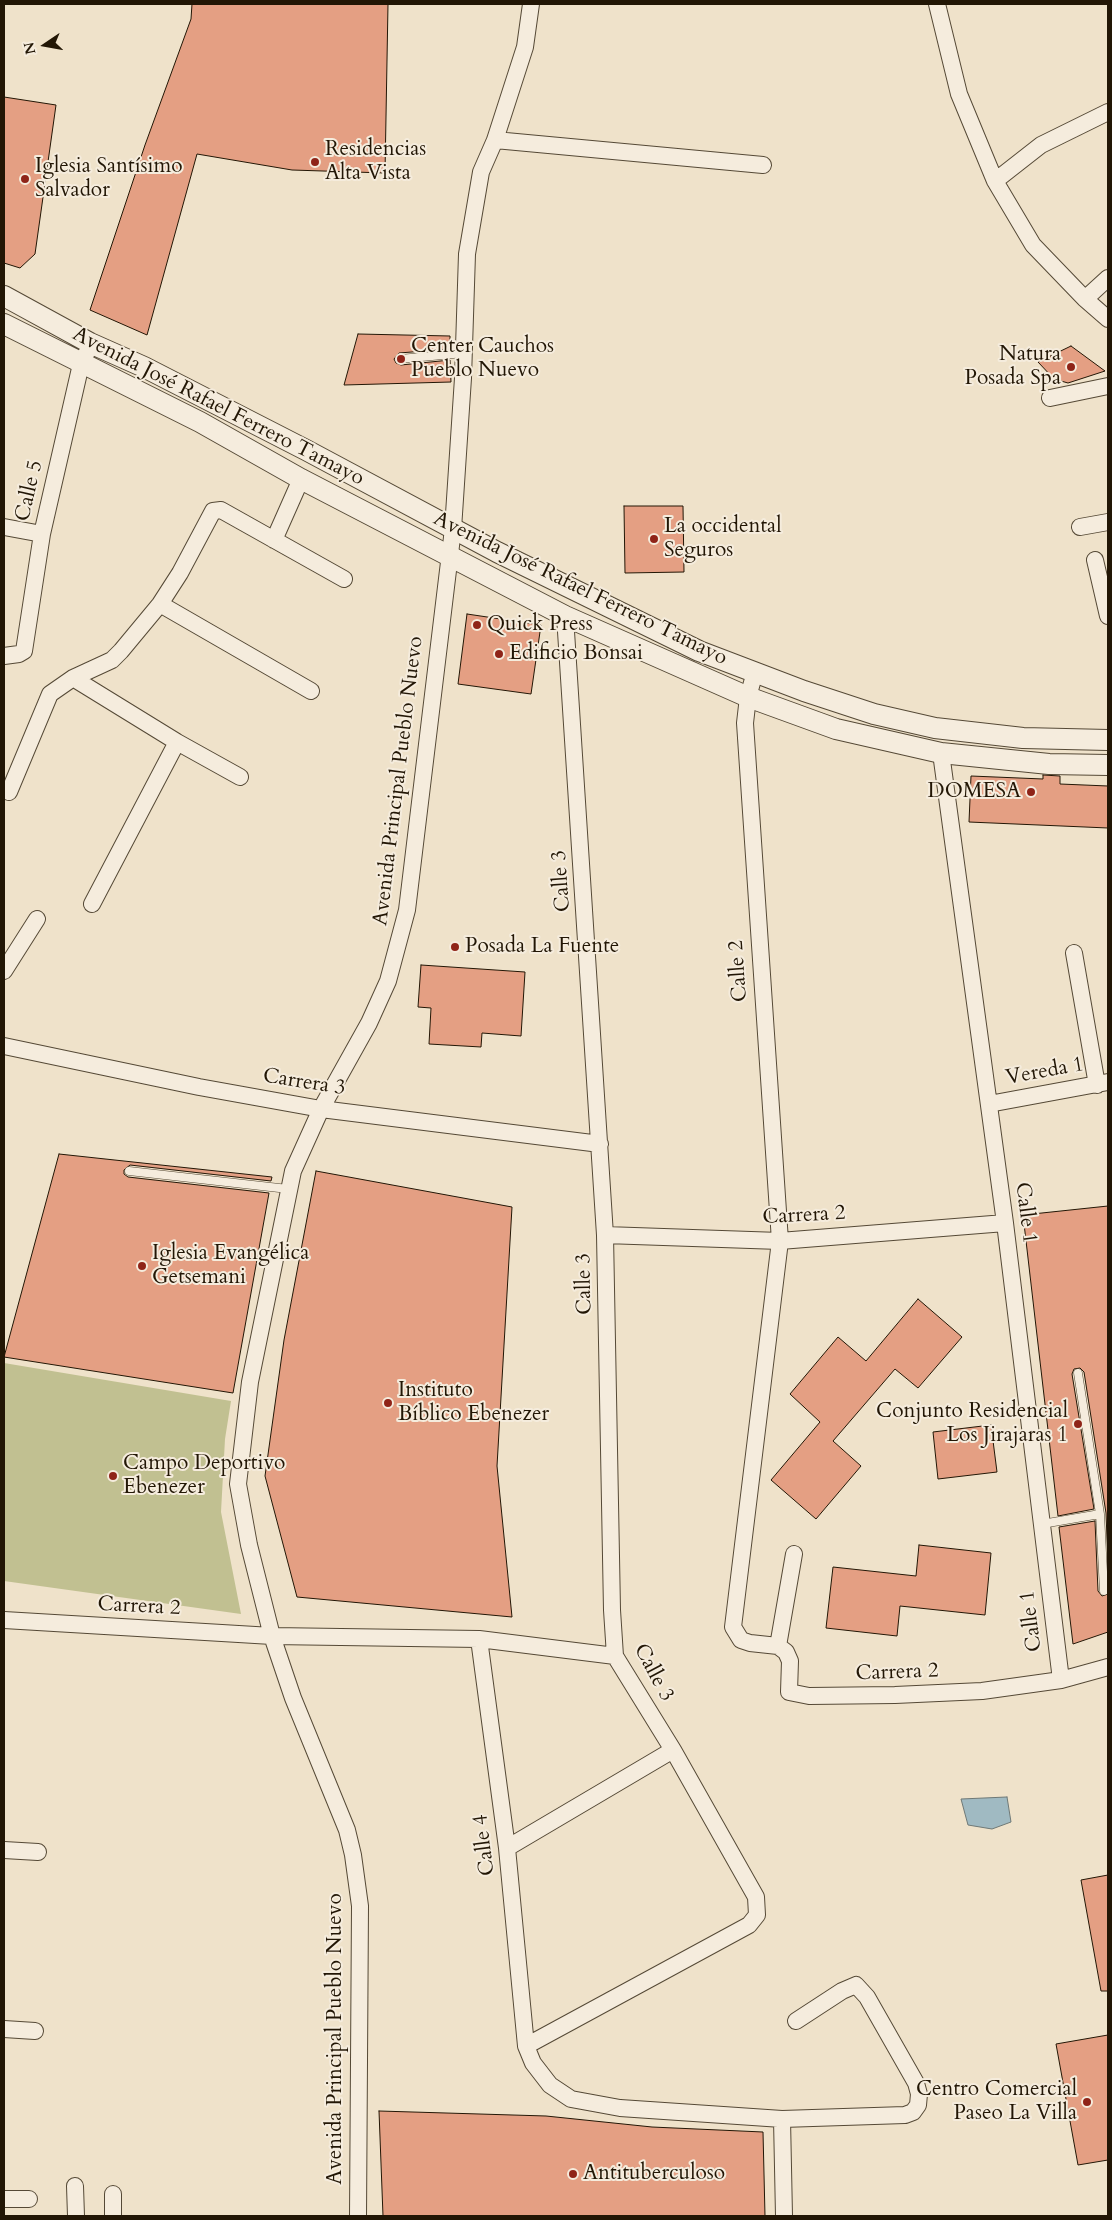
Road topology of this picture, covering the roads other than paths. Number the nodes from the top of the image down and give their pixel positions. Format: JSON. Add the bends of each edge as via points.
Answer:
{"nodes":[{"id":1,"x":532,"y":4,"type":"edge"},
{"id":2,"x":937,"y":4,"type":"edge"},
{"id":3,"x":1108,"y":112,"type":"edge"},
{"id":4,"x":494,"y":140,"type":"junction"},
{"id":5,"x":763,"y":165,"type":"dead end"},
{"id":6,"x":995,"y":181,"type":"junction"},
{"id":7,"x":1108,"y":278,"type":"edge"},
{"id":8,"x":4,"y":296,"type":"edge"},
{"id":9,"x":1085,"y":299,"type":"junction"},
{"id":10,"x":1108,"y":319,"type":"edge"},
{"id":11,"x":4,"y":324,"type":"edge"},
{"id":12,"x":90,"y":343,"type":"junction"},
{"id":13,"x":464,"y":354,"type":"junction"},
{"id":14,"x":400,"y":359,"type":"dead end"},
{"id":15,"x":82,"y":364,"type":"junction"},
{"id":16,"x":1108,"y":386,"type":"edge"},
{"id":17,"x":1050,"y":398,"type":"dead end"},
{"id":18,"x":301,"y":479,"type":"junction"},
{"id":19,"x":1108,"y":522,"type":"edge"},
{"id":20,"x":4,"y":527,"type":"edge"},
{"id":21,"x":1080,"y":527,"type":"dead end"},
{"id":22,"x":453,"y":529,"type":"junction"},
{"id":23,"x":42,"y":534,"type":"junction"},
{"id":24,"x":274,"y":540,"type":"junction"},
{"id":25,"x":449,"y":556,"type":"junction"},
{"id":26,"x":1095,"y":560,"type":"dead end"},
{"id":27,"x":344,"y":579,"type":"dead end"},
{"id":28,"x":160,"y":604,"type":"junction"},
{"id":29,"x":566,"y":616,"type":"junction"},
{"id":30,"x":1108,"y":616,"type":"edge"},
{"id":31,"x":4,"y":656,"type":"edge"},
{"id":32,"x":755,"y":672,"type":"junction"},
{"id":33,"x":73,"y":678,"type":"junction"},
{"id":34,"x":311,"y":691,"type":"dead end"},
{"id":35,"x":748,"y":697,"type":"junction"},
{"id":36,"x":1108,"y":740,"type":"edge"},
{"id":37,"x":177,"y":742,"type":"junction"},
{"id":38,"x":941,"y":753,"type":"junction"},
{"id":39,"x":1108,"y":765,"type":"edge"},
{"id":40,"x":240,"y":777,"type":"dead end"},
{"id":41,"x":9,"y":792,"type":"dead end"},
{"id":42,"x":92,"y":904,"type":"dead end"},
{"id":43,"x":37,"y":919,"type":"dead end"},
{"id":44,"x":1074,"y":952,"type":"dead end"},
{"id":45,"x":4,"y":971,"type":"edge"},
{"id":46,"x":4,"y":1046,"type":"edge"},
{"id":47,"x":1102,"y":1084,"type":"edge"},
{"id":48,"x":989,"y":1104,"type":"junction"},
{"id":49,"x":321,"y":1109,"type":"junction"},
{"id":50,"x":600,"y":1144,"type":"junction"},
{"id":51,"x":129,"y":1171,"type":"dead end"},
{"id":52,"x":288,"y":1189,"type":"junction"},
{"id":53,"x":1005,"y":1222,"type":"junction"},
{"id":54,"x":605,"y":1236,"type":"junction"},
{"id":55,"x":780,"y":1241,"type":"junction"},
{"id":56,"x":1078,"y":1373,"type":"dead end"},
{"id":57,"x":1100,"y":1514,"type":"junction"},
{"id":58,"x":1042,"y":1524,"type":"junction"},
{"id":59,"x":794,"y":1554,"type":"dead end"},
{"id":60,"x":1104,"y":1590,"type":"dead end"},
{"id":61,"x":4,"y":1620,"type":"edge"},
{"id":62,"x":272,"y":1636,"type":"junction"},
{"id":63,"x":478,"y":1639,"type":"junction"},
{"id":64,"x":778,"y":1646,"type":"junction"},
{"id":65,"x":615,"y":1656,"type":"junction"},
{"id":66,"x":1108,"y":1666,"type":"edge"},
{"id":67,"x":1061,"y":1680,"type":"junction"},
{"id":68,"x":673,"y":1750,"type":"junction"},
{"id":69,"x":507,"y":1848,"type":"junction"},
{"id":70,"x":4,"y":1850,"type":"edge"},
{"id":71,"x":38,"y":1852,"type":"dead end"},
{"id":72,"x":796,"y":2021,"type":"dead end"},
{"id":73,"x":4,"y":2029,"type":"edge"},
{"id":74,"x":35,"y":2031,"type":"dead end"},
{"id":75,"x":526,"y":2046,"type":"junction"},
{"id":76,"x":782,"y":2119,"type":"junction"},
{"id":77,"x":75,"y":2186,"type":"dead end"},
{"id":78,"x":113,"y":2194,"type":"dead end"},
{"id":79,"x":4,"y":2198,"type":"edge"},
{"id":80,"x":29,"y":2199,"type":"dead end"},
{"id":81,"x":76,"y":2216,"type":"edge"},
{"id":82,"x":113,"y":2216,"type":"edge"},
{"id":83,"x":358,"y":2216,"type":"edge"},
{"id":84,"x":784,"y":2216,"type":"edge"}],
"edges":[{"from":1,"to":4,"type":"street","name":"Avenida Principal Pueblo Nuevo","via":[[525,47]]},
{"from":2,"to":6,"type":"street","via":[[958,94]]},
{"from":3,"to":6,"type":"street","via":[[1041,145]]},
{"from":4,"to":5,"type":"street"},
{"from":4,"to":13,"type":"street","name":"Avenida Principal Pueblo Nuevo","via":[[481,172],[467,254]]},
{"from":6,"to":9,"type":"street","via":[[1033,245]]},
{"from":7,"to":9,"type":"street"},
{"from":8,"to":12,"type":"street","name":"Avenida José Rafael Ferrero Tamayo"},
{"from":9,"to":10,"type":"street"},
{"from":11,"to":15,"type":"street","name":"Avenida José Rafael Ferrero Tamayo"},
{"from":12,"to":15,"type":"street","name":"Calle 5"},
{"from":12,"to":22,"type":"street","name":"Avenida José Rafael Ferrero Tamayo","via":[[306,450]]},
{"from":13,"to":14,"type":"lane"},
{"from":13,"to":22,"type":"street","name":"Avenida Principal Pueblo Nuevo"},
{"from":15,"to":18,"type":"street","name":"Avenida José Rafael Ferrero Tamayo","via":[[200,422]]},
{"from":15,"to":23,"type":"street","name":"Calle 5"},
{"from":16,"to":17,"type":"street"},
{"from":18,"to":24,"type":"street"},
{"from":18,"to":25,"type":"street","name":"Avenida José Rafael Ferrero Tamayo"},
{"from":19,"to":21,"type":"street"},
{"from":20,"to":23,"type":"street"},
{"from":22,"to":25,"type":"street","name":"Avenida Principal Pueblo Nuevo"},
{"from":22,"to":32,"type":"street","name":"Avenida José Rafael Ferrero Tamayo","via":[[699,651]]},
{"from":23,"to":31,"type":"street","name":"Calle 5","via":[[24,651]]},
{"from":24,"to":27,"type":"street"},
{"from":24,"to":28,"type":"street","via":[[221,510],[213,511]]},
{"from":25,"to":29,"type":"street","name":"Avenida José Rafael Ferrero Tamayo"},
{"from":25,"to":49,"type":"street","name":"Avenida Principal Pueblo Nuevo","via":[[407,910],[388,981],[369,1023]]},
{"from":26,"to":30,"type":"street"},
{"from":28,"to":33,"type":"street","via":[[112,660]]},
{"from":28,"to":34,"type":"street"},
{"from":29,"to":35,"type":"street","name":"Avenida José Rafael Ferrero Tamayo"},
{"from":29,"to":50,"type":"street","name":"Calle 3"},
{"from":32,"to":35,"type":"street","name":"Calle 2"},
{"from":32,"to":36,"type":"street","name":"Avenida José Rafael Ferrero Tamayo","via":[[874,714],[935,728],[1023,738]]},
{"from":33,"to":37,"type":"street"},
{"from":33,"to":41,"type":"street","via":[[50,694]]},
{"from":35,"to":38,"type":"street","name":"Avenida José Rafael Ferrero Tamayo","via":[[836,729]]},
{"from":35,"to":55,"type":"street","name":"Calle 2","via":[[745,723],[748,786]]},
{"from":37,"to":40,"type":"street"},
{"from":37,"to":42,"type":"street"},
{"from":38,"to":39,"type":"street","name":"Avenida José Rafael Ferrero Tamayo","via":[[1049,764]]},
{"from":38,"to":48,"type":"street","name":"Calle 1"},
{"from":43,"to":45,"type":"street"},
{"from":44,"to":47,"type":"street"},
{"from":46,"to":49,"type":"street","name":"Carrera 3"},
{"from":47,"to":48,"type":"street","name":"Vereda 1"},
{"from":48,"to":53,"type":"street","name":"Calle 1"},
{"from":49,"to":50,"type":"street","name":"Carrera 3"},
{"from":49,"to":52,"type":"street","name":"Avenida Principal Pueblo Nuevo"},
{"from":50,"to":54,"type":"street","name":"Calle 3"},
{"from":51,"to":52,"type":"lane"},
{"from":52,"to":62,"type":"street","name":"Avenida Principal Pueblo Nuevo","via":[[250,1382],[238,1484]]},
{"from":53,"to":55,"type":"street","name":"Carrera 2"},
{"from":53,"to":58,"type":"street","name":"Calle 1"},
{"from":54,"to":55,"type":"street","name":"Carrera 2"},
{"from":54,"to":65,"type":"street","name":"Calle 3"},
{"from":55,"to":64,"type":"street","name":"Calle 2","via":[[733,1627],[741,1640]]},
{"from":56,"to":57,"type":"lane"},
{"from":57,"to":58,"type":"lane"},
{"from":57,"to":60,"type":"lane"},
{"from":58,"to":67,"type":"street","name":"Calle 1"},
{"from":59,"to":64,"type":"street"},
{"from":61,"to":62,"type":"street","name":"Carrera 2"},
{"from":62,"to":63,"type":"street","name":"Carrera 2"},
{"from":62,"to":83,"type":"street","name":"Avenida Principal Pueblo Nuevo","via":[[293,1698],[347,1830],[353,1855],[360,1906]]},
{"from":63,"to":65,"type":"street","name":"Carrera 2"},
{"from":63,"to":69,"type":"street","name":"Calle 4"},
{"from":64,"to":67,"type":"street","name":"Carrera 2","via":[[790,1661],[789,1692],[809,1696],[982,1691]]},
{"from":65,"to":68,"type":"street","name":"Calle 3"},
{"from":66,"to":67,"type":"street","name":"Carrera 2"},
{"from":68,"to":69,"type":"street"},
{"from":68,"to":75,"type":"street","name":"Calle 3","via":[[756,1897],[757,1915],[749,1925]]},
{"from":69,"to":75,"type":"street","name":"Calle 4"},
{"from":70,"to":71,"type":"street"},
{"from":72,"to":76,"type":"street","via":[[856,1985],[867,1997],[916,2083],[918,2105],[905,2115]]},
{"from":73,"to":74,"type":"street"},
{"from":75,"to":76,"type":"street","via":[[533,2063],[550,2085],[571,2099],[620,2108]]},
{"from":76,"to":84,"type":"street"},
{"from":77,"to":81,"type":"street"},
{"from":78,"to":82,"type":"street"},
{"from":79,"to":80,"type":"street"}]}
